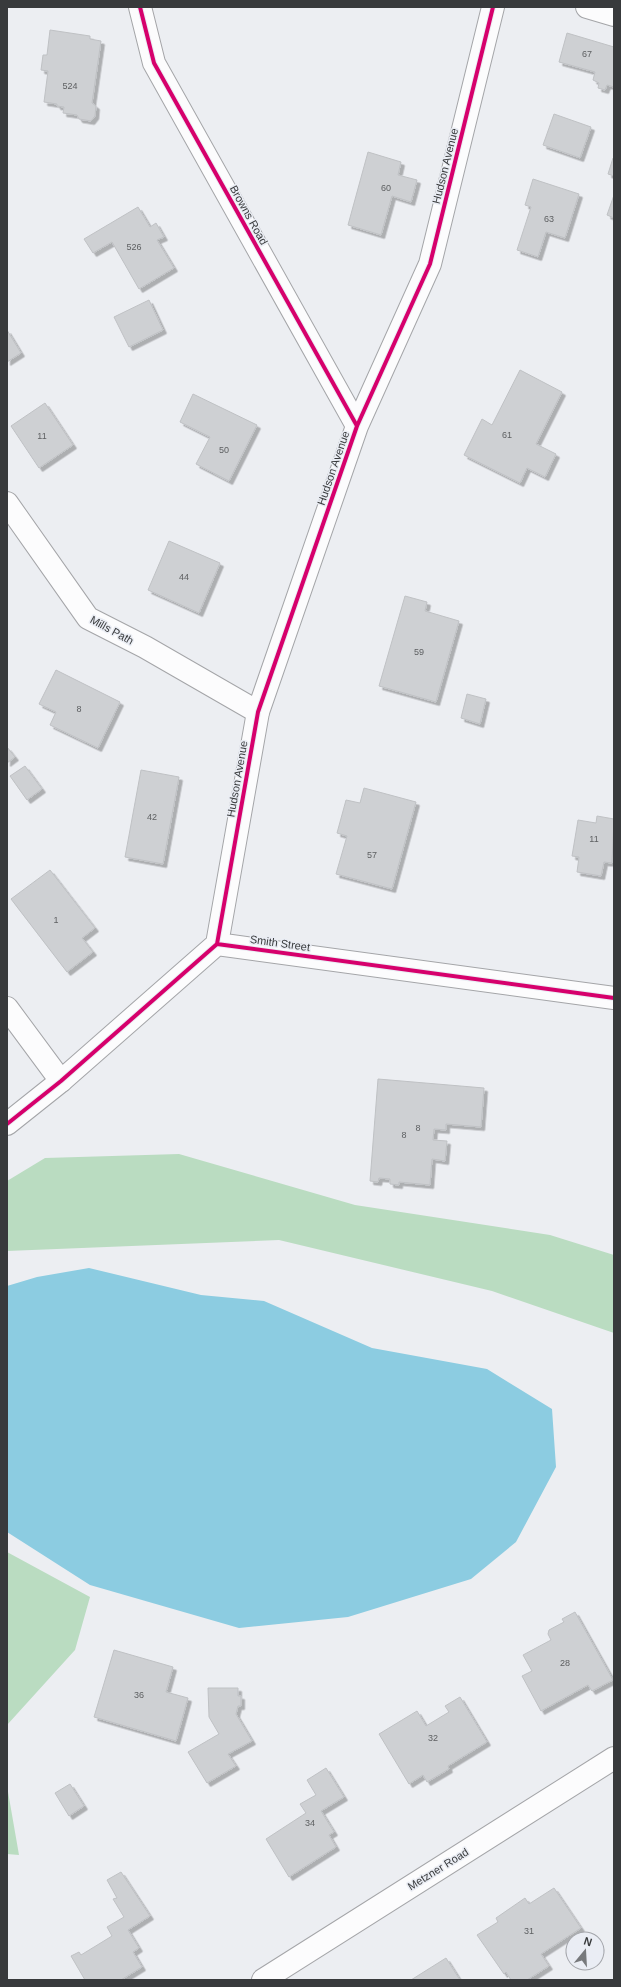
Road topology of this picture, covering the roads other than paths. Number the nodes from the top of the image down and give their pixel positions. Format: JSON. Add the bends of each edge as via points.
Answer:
{"nodes":[{"id":1,"x":140,"y":7,"type":"edge"},
{"id":2,"x":494,"y":7,"type":"edge"},
{"id":3,"x":587,"y":7,"type":"edge"},
{"id":4,"x":614,"y":15,"type":"edge"},
{"id":5,"x":357,"y":426,"type":"junction"},
{"id":6,"x":7,"y":503,"type":"edge"},
{"id":7,"x":258,"y":712,"type":"junction"},
{"id":8,"x":217,"y":944,"type":"junction"},
{"id":9,"x":614,"y":998,"type":"edge"},
{"id":10,"x":7,"y":1008,"type":"edge"},
{"id":11,"x":61,"y":1080,"type":"junction"},
{"id":12,"x":7,"y":1124,"type":"edge"},
{"id":13,"x":614,"y":1758,"type":"edge"},
{"id":14,"x":263,"y":1980,"type":"edge"}],
"edges":[{"from":1,"to":5,"type":"street","name":"Browns Road","via":[[154,63]]},
{"from":2,"to":5,"type":"street","name":"Hudson Avenue","via":[[430,264]]},
{"from":3,"to":4,"type":"street"},
{"from":5,"to":7,"type":"street","name":"Hudson Avenue"},
{"from":6,"to":7,"type":"street","name":"Mills Path","via":[[88,618],[145,647]]},
{"from":7,"to":8,"type":"street","name":"Hudson Avenue"},
{"from":8,"to":9,"type":"street","name":"Smith Street"},
{"from":8,"to":11,"type":"street"},
{"from":10,"to":11,"type":"street"},
{"from":11,"to":12,"type":"street"},
{"from":13,"to":14,"type":"street","name":"Metzner Road"}]}
